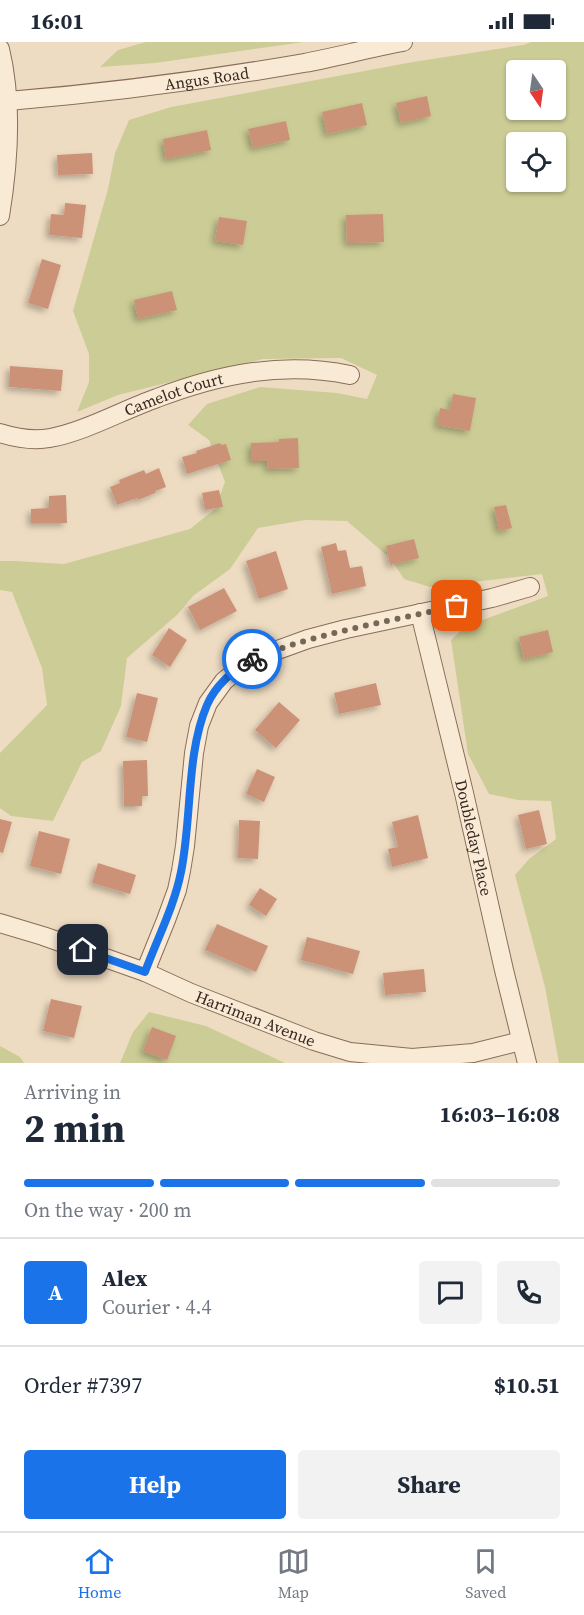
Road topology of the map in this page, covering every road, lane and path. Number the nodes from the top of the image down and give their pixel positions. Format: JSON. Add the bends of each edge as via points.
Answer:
{"nodes":[{"id":1,"x":402,"y":42,"type":"edge"},
{"id":2,"x":0,"y":49,"type":"edge"},
{"id":3,"x":8,"y":101,"type":"junction"},
{"id":4,"x":0,"y":216,"type":"edge"},
{"id":5,"x":350,"y":375,"type":"dead end"},
{"id":6,"x":0,"y":434,"type":"edge"},
{"id":7,"x":530,"y":587,"type":"dead end"},
{"id":8,"x":420,"y":613,"type":"junction"},
{"id":9,"x":0,"y":923,"type":"edge"},
{"id":10,"x":145,"y":972,"type":"junction"},
{"id":11,"x":521,"y":1041,"type":"junction"},
{"id":12,"x":527,"y":1063,"type":"edge"}],
"edges":[{"from":1,"to":3,"type":"street","name":"Angus Road","via":[[210,77]]},
{"from":2,"to":3,"type":"street"},
{"from":3,"to":4,"type":"street"},
{"from":5,"to":6,"type":"street","name":"Camelot Court","via":[[279,368],[254,371],[190,386],[49,438]]},
{"from":7,"to":8,"type":"street"},
{"from":8,"to":10,"type":"street","via":[[279,648],[250,660],[214,692],[199,726],[177,890]]},
{"from":8,"to":11,"type":"street","name":"Doubleday Place"},
{"from":9,"to":10,"type":"street","name":"Harriman Avenue"},
{"from":10,"to":11,"type":"street","name":"Harriman Avenue","via":[[350,1052],[412,1058],[472,1053]]},
{"from":11,"to":12,"type":"street","name":"Doubleday Place"}]}
